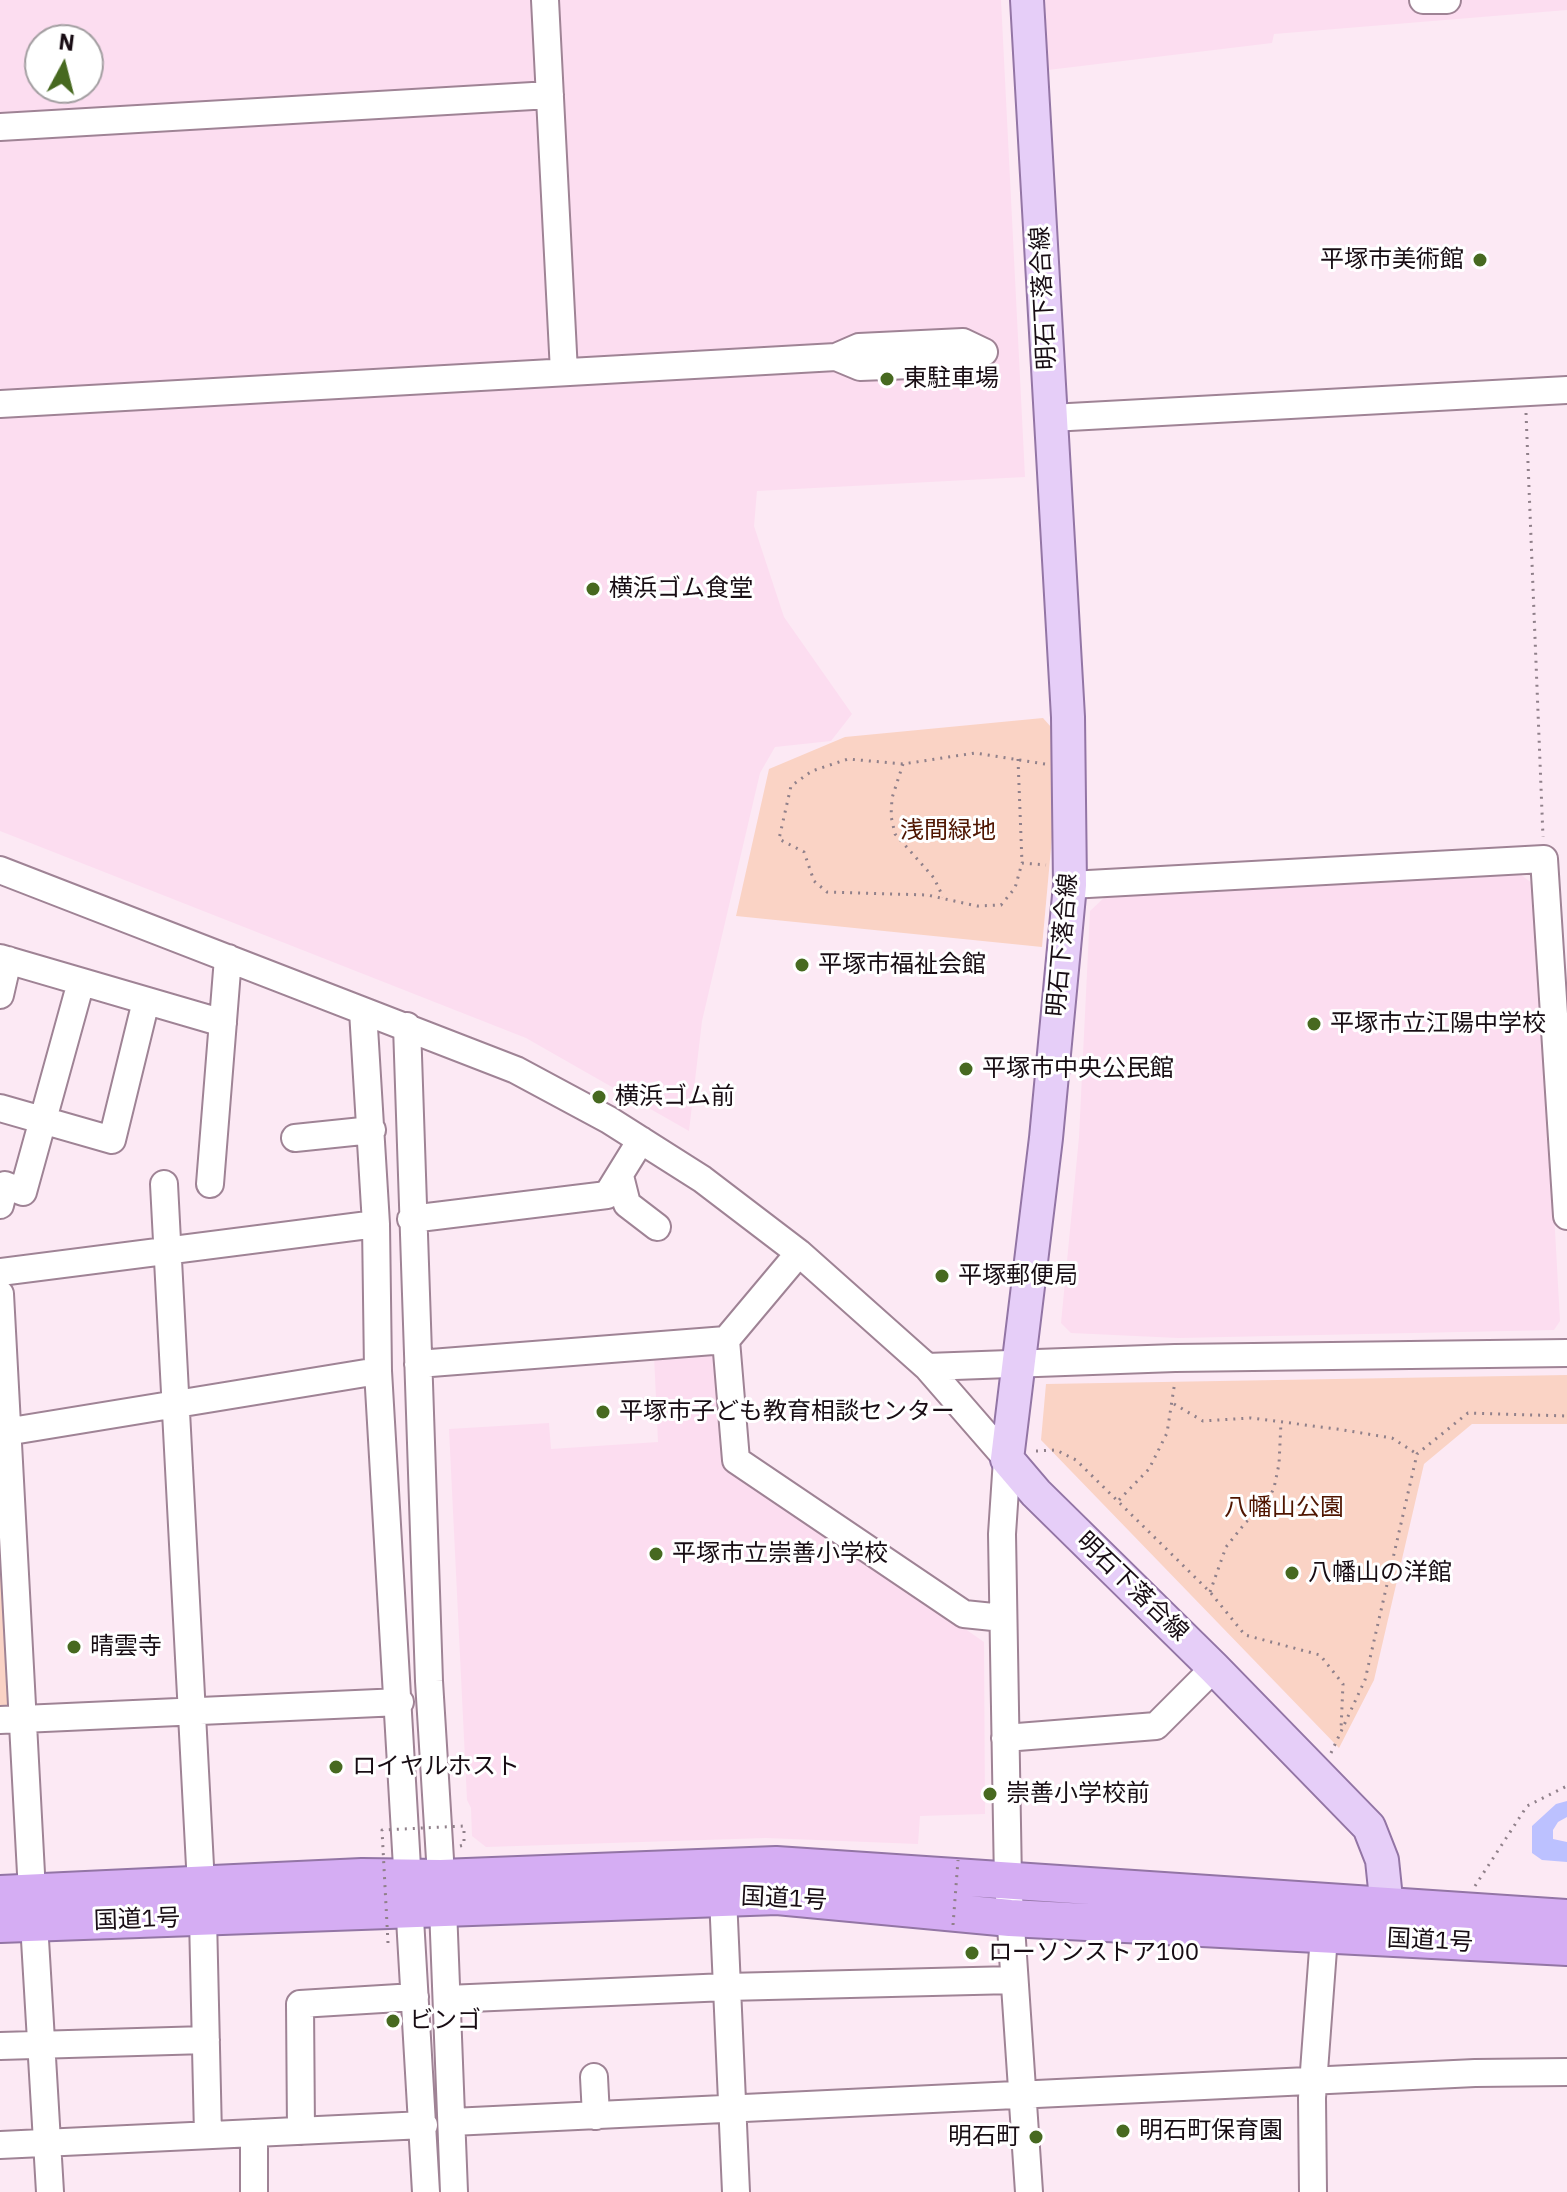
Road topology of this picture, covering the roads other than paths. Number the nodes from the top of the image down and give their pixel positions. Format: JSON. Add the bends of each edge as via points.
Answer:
{"nodes":[{"id":1,"x":545,"y":0,"type":"edge"},
{"id":2,"x":1027,"y":0,"type":"edge"},
{"id":3,"x":1423,"y":0,"type":"edge"},
{"id":4,"x":1447,"y":0,"type":"edge"},
{"id":5,"x":550,"y":95,"type":"junction"},
{"id":6,"x":0,"y":127,"type":"edge"},
{"id":7,"x":836,"y":357,"type":"dead end"},
{"id":8,"x":564,"y":372,"type":"junction"},
{"id":9,"x":1567,"y":390,"type":"edge"},
{"id":10,"x":0,"y":404,"type":"edge"},
{"id":11,"x":1051,"y":418,"type":"junction"},
{"id":12,"x":0,"y":870,"type":"edge"},
{"id":13,"x":1062,"y":875,"type":"junction"},
{"id":14,"x":228,"y":958,"type":"junction"},
{"id":15,"x":4,"y":959,"type":"edge"},
{"id":16,"x":81,"y":982,"type":"junction"},
{"id":17,"x":0,"y":995,"type":"edge"},
{"id":18,"x":146,"y":1001,"type":"junction"},
{"id":19,"x":363,"y":1011,"type":"junction"},
{"id":20,"x":1560,"y":1012,"type":"edge"},
{"id":21,"x":223,"y":1023,"type":"junction"},
{"id":22,"x":407,"y":1026,"type":"junction"},
{"id":23,"x":0,"y":1108,"type":"edge"},
{"id":24,"x":43,"y":1121,"type":"junction"},
{"id":25,"x":372,"y":1130,"type":"junction"},
{"id":26,"x":295,"y":1138,"type":"dead end"},
{"id":27,"x":641,"y":1140,"type":"junction"},
{"id":28,"x":620,"y":1176,"type":"junction"},
{"id":29,"x":164,"y":1184,"type":"dead end"},
{"id":30,"x":210,"y":1184,"type":"dead end"},
{"id":31,"x":0,"y":1205,"type":"edge"},
{"id":32,"x":1567,"y":1216,"type":"edge"},
{"id":33,"x":411,"y":1219,"type":"junction"},
{"id":34,"x":376,"y":1224,"type":"junction"},
{"id":35,"x":657,"y":1227,"type":"dead end"},
{"id":36,"x":167,"y":1251,"type":"junction"},
{"id":37,"x":799,"y":1253,"type":"junction"},
{"id":38,"x":0,"y":1272,"type":"edge"},
{"id":39,"x":0,"y":1294,"type":"edge"},
{"id":40,"x":726,"y":1340,"type":"junction"},
{"id":41,"x":1567,"y":1353,"type":"edge"},
{"id":42,"x":1020,"y":1362,"type":"junction"},
{"id":43,"x":418,"y":1364,"type":"junction"},
{"id":44,"x":927,"y":1367,"type":"junction"},
{"id":45,"x":378,"y":1371,"type":"junction"},
{"id":46,"x":175,"y":1402,"type":"junction"},
{"id":47,"x":4,"y":1432,"type":"edge"},
{"id":48,"x":1022,"y":1455,"type":"junction"},
{"id":49,"x":1003,"y":1618,"type":"junction"},
{"id":50,"x":1214,"y":1668,"type":"junction"},
{"id":51,"x":400,"y":1702,"type":"junction"},
{"id":52,"x":192,"y":1711,"type":"junction"},
{"id":53,"x":11,"y":1719,"type":"edge"},
{"id":54,"x":1005,"y":1738,"type":"junction"},
{"id":55,"x":1008,"y":1882,"type":"junction"},
{"id":56,"x":425,"y":1893,"type":"junction"},
{"id":57,"x":723,"y":1897,"type":"junction"},
{"id":58,"x":1238,"y":1898,"type":"junction"},
{"id":59,"x":202,"y":1902,"type":"junction"},
{"id":60,"x":16,"y":1908,"type":"edge"},
{"id":61,"x":1386,"y":1909,"type":"junction"},
{"id":62,"x":1010,"y":1918,"type":"junction"},
{"id":63,"x":1567,"y":1918,"type":"edge"},
{"id":64,"x":1324,"y":1936,"type":"junction"},
{"id":65,"x":1553,"y":1946,"type":"edge"},
{"id":66,"x":1014,"y":1980,"type":"junction"},
{"id":67,"x":727,"y":1987,"type":"junction"},
{"id":68,"x":415,"y":1997,"type":"junction"},
{"id":69,"x":447,"y":1999,"type":"junction"},
{"id":70,"x":206,"y":2040,"type":"junction"},
{"id":71,"x":41,"y":2045,"type":"junction"},
{"id":72,"x":0,"y":2046,"type":"edge"},
{"id":73,"x":1567,"y":2072,"type":"edge"},
{"id":74,"x":594,"y":2077,"type":"dead end"},
{"id":75,"x":1313,"y":2083,"type":"junction"},
{"id":76,"x":1021,"y":2097,"type":"junction"},
{"id":77,"x":732,"y":2109,"type":"junction"},
{"id":78,"x":596,"y":2116,"type":"junction"},
{"id":79,"x":452,"y":2122,"type":"junction"},
{"id":80,"x":424,"y":2125,"type":"junction"},
{"id":81,"x":301,"y":2131,"type":"junction"},
{"id":82,"x":254,"y":2133,"type":"junction"},
{"id":83,"x":208,"y":2135,"type":"junction"},
{"id":84,"x":48,"y":2143,"type":"junction"},
{"id":85,"x":0,"y":2145,"type":"edge"},
{"id":86,"x":50,"y":2192,"type":"edge"},
{"id":87,"x":254,"y":2192,"type":"edge"},
{"id":88,"x":426,"y":2192,"type":"edge"},
{"id":89,"x":454,"y":2192,"type":"edge"},
{"id":90,"x":736,"y":2192,"type":"edge"},
{"id":91,"x":1029,"y":2192,"type":"edge"},
{"id":92,"x":1313,"y":2192,"type":"edge"}],
"edges":[{"from":1,"to":5,"type":"street"},
{"from":2,"to":11,"type":"main road","name":"明石下落合線"},
{"from":3,"to":4,"type":"street"},
{"from":5,"to":6,"type":"street"},
{"from":5,"to":8,"type":"street"},
{"from":7,"to":8,"type":"street"},
{"from":8,"to":10,"type":"street"},
{"from":9,"to":11,"type":"street"},
{"from":11,"to":13,"type":"main road","name":"明石下落合線","via":[[1068,717]]},
{"from":12,"to":14,"type":"street"},
{"from":13,"to":20,"type":"street","via":[[1544,859]]},
{"from":13,"to":42,"type":"main road","name":"明石下落合線"},
{"from":14,"to":19,"type":"street"},
{"from":14,"to":21,"type":"street"},
{"from":15,"to":16,"type":"street"},
{"from":15,"to":17,"type":"street"},
{"from":16,"to":18,"type":"street"},
{"from":16,"to":24,"type":"street"},
{"from":18,"to":21,"type":"street"},
{"from":18,"to":24,"type":"street","via":[[112,1140]]},
{"from":19,"to":22,"type":"street"},
{"from":19,"to":25,"type":"street"},
{"from":20,"to":32,"type":"street"},
{"from":21,"to":30,"type":"street"},
{"from":22,"to":27,"type":"street","via":[[516,1070]]},
{"from":22,"to":33,"type":"street"},
{"from":23,"to":24,"type":"street"},
{"from":24,"to":31,"type":"street","via":[[23,1192],[5,1185]]},
{"from":25,"to":26,"type":"street"},
{"from":25,"to":34,"type":"street"},
{"from":27,"to":28,"type":"street"},
{"from":27,"to":37,"type":"street"},
{"from":28,"to":33,"type":"street","via":[[607,1195]]},
{"from":28,"to":35,"type":"street","via":[[627,1204]]},
{"from":29,"to":36,"type":"street"},
{"from":33,"to":43,"type":"street"},
{"from":34,"to":36,"type":"street"},
{"from":34,"to":45,"type":"street"},
{"from":36,"to":38,"type":"street"},
{"from":36,"to":46,"type":"street"},
{"from":37,"to":40,"type":"street"},
{"from":37,"to":44,"type":"street"},
{"from":39,"to":47,"type":"street"},
{"from":40,"to":43,"type":"street"},
{"from":40,"to":49,"type":"street","via":[[736,1460],[964,1614]]},
{"from":41,"to":42,"type":"street"},
{"from":42,"to":44,"type":"street"},
{"from":42,"to":48,"type":"main road","name":"明石下落合線"},
{"from":43,"to":56,"type":"street","via":[[429,1681]]},
{"from":44,"to":48,"type":"street"},
{"from":45,"to":46,"type":"street"},
{"from":45,"to":51,"type":"street"},
{"from":46,"to":47,"type":"street"},
{"from":46,"to":52,"type":"street"},
{"from":47,"to":53,"type":"street"},
{"from":48,"to":49,"type":"street"},
{"from":48,"to":50,"type":"main road","name":"明石下落合線","via":[[1036,1493]]},
{"from":49,"to":54,"type":"street"},
{"from":50,"to":54,"type":"street","via":[[1156,1726]]},
{"from":50,"to":61,"type":"main road","name":"明石下落合線","via":[[1369,1827],[1382,1860]]},
{"from":51,"to":52,"type":"street"},
{"from":51,"to":56,"type":"street"},
{"from":52,"to":53,"type":"street"},
{"from":52,"to":59,"type":"street"},
{"from":53,"to":60,"type":"street"},
{"from":54,"to":55,"type":"street"},
{"from":55,"to":56,"type":"highway","name":"国道1号","via":[[776,1865]]},
{"from":55,"to":58,"type":"highway","name":"国道1号"},
{"from":55,"to":62,"type":"street"},
{"from":56,"to":57,"type":"highway","name":"国道1号"},
{"from":56,"to":59,"type":"highway","name":"国道1号"},
{"from":56,"to":68,"type":"street"},
{"from":56,"to":69,"type":"street"},
{"from":57,"to":62,"type":"highway","name":"国道1号","via":[[777,1896]]},
{"from":57,"to":67,"type":"street"},
{"from":58,"to":61,"type":"highway","name":"国道1号"},
{"from":58,"to":64,"type":"highway","via":[[1269,1914],[1309,1916]]},
{"from":59,"to":60,"type":"highway","name":"国道1号"},
{"from":59,"to":70,"type":"street"},
{"from":60,"to":71,"type":"street"},
{"from":61,"to":63,"type":"highway","name":"国道1号"},
{"from":61,"to":65,"type":"main road","via":[[1395,1924],[1464,1928]]},
{"from":62,"to":64,"type":"highway","name":"国道1号"},
{"from":62,"to":66,"type":"street"},
{"from":64,"to":65,"type":"highway","name":"国道1号"},
{"from":64,"to":75,"type":"street"},
{"from":66,"to":67,"type":"street"},
{"from":66,"to":76,"type":"street"},
{"from":67,"to":69,"type":"street"},
{"from":67,"to":77,"type":"street"},
{"from":68,"to":80,"type":"street"},
{"from":68,"to":81,"type":"street","via":[[300,2004]]},
{"from":69,"to":79,"type":"street"},
{"from":70,"to":71,"type":"street"},
{"from":70,"to":83,"type":"street"},
{"from":71,"to":72,"type":"street"},
{"from":71,"to":84,"type":"street"},
{"from":73,"to":75,"type":"street"},
{"from":74,"to":78,"type":"street"},
{"from":75,"to":76,"type":"street"},
{"from":75,"to":92,"type":"street"},
{"from":76,"to":77,"type":"street"},
{"from":76,"to":91,"type":"street"},
{"from":77,"to":78,"type":"street"},
{"from":77,"to":90,"type":"street"},
{"from":78,"to":79,"type":"street"},
{"from":79,"to":89,"type":"street"},
{"from":80,"to":81,"type":"street"},
{"from":80,"to":88,"type":"street"},
{"from":81,"to":82,"type":"street"},
{"from":82,"to":83,"type":"street"},
{"from":82,"to":87,"type":"street"},
{"from":83,"to":84,"type":"street"},
{"from":84,"to":85,"type":"street"},
{"from":84,"to":86,"type":"street"}]}
